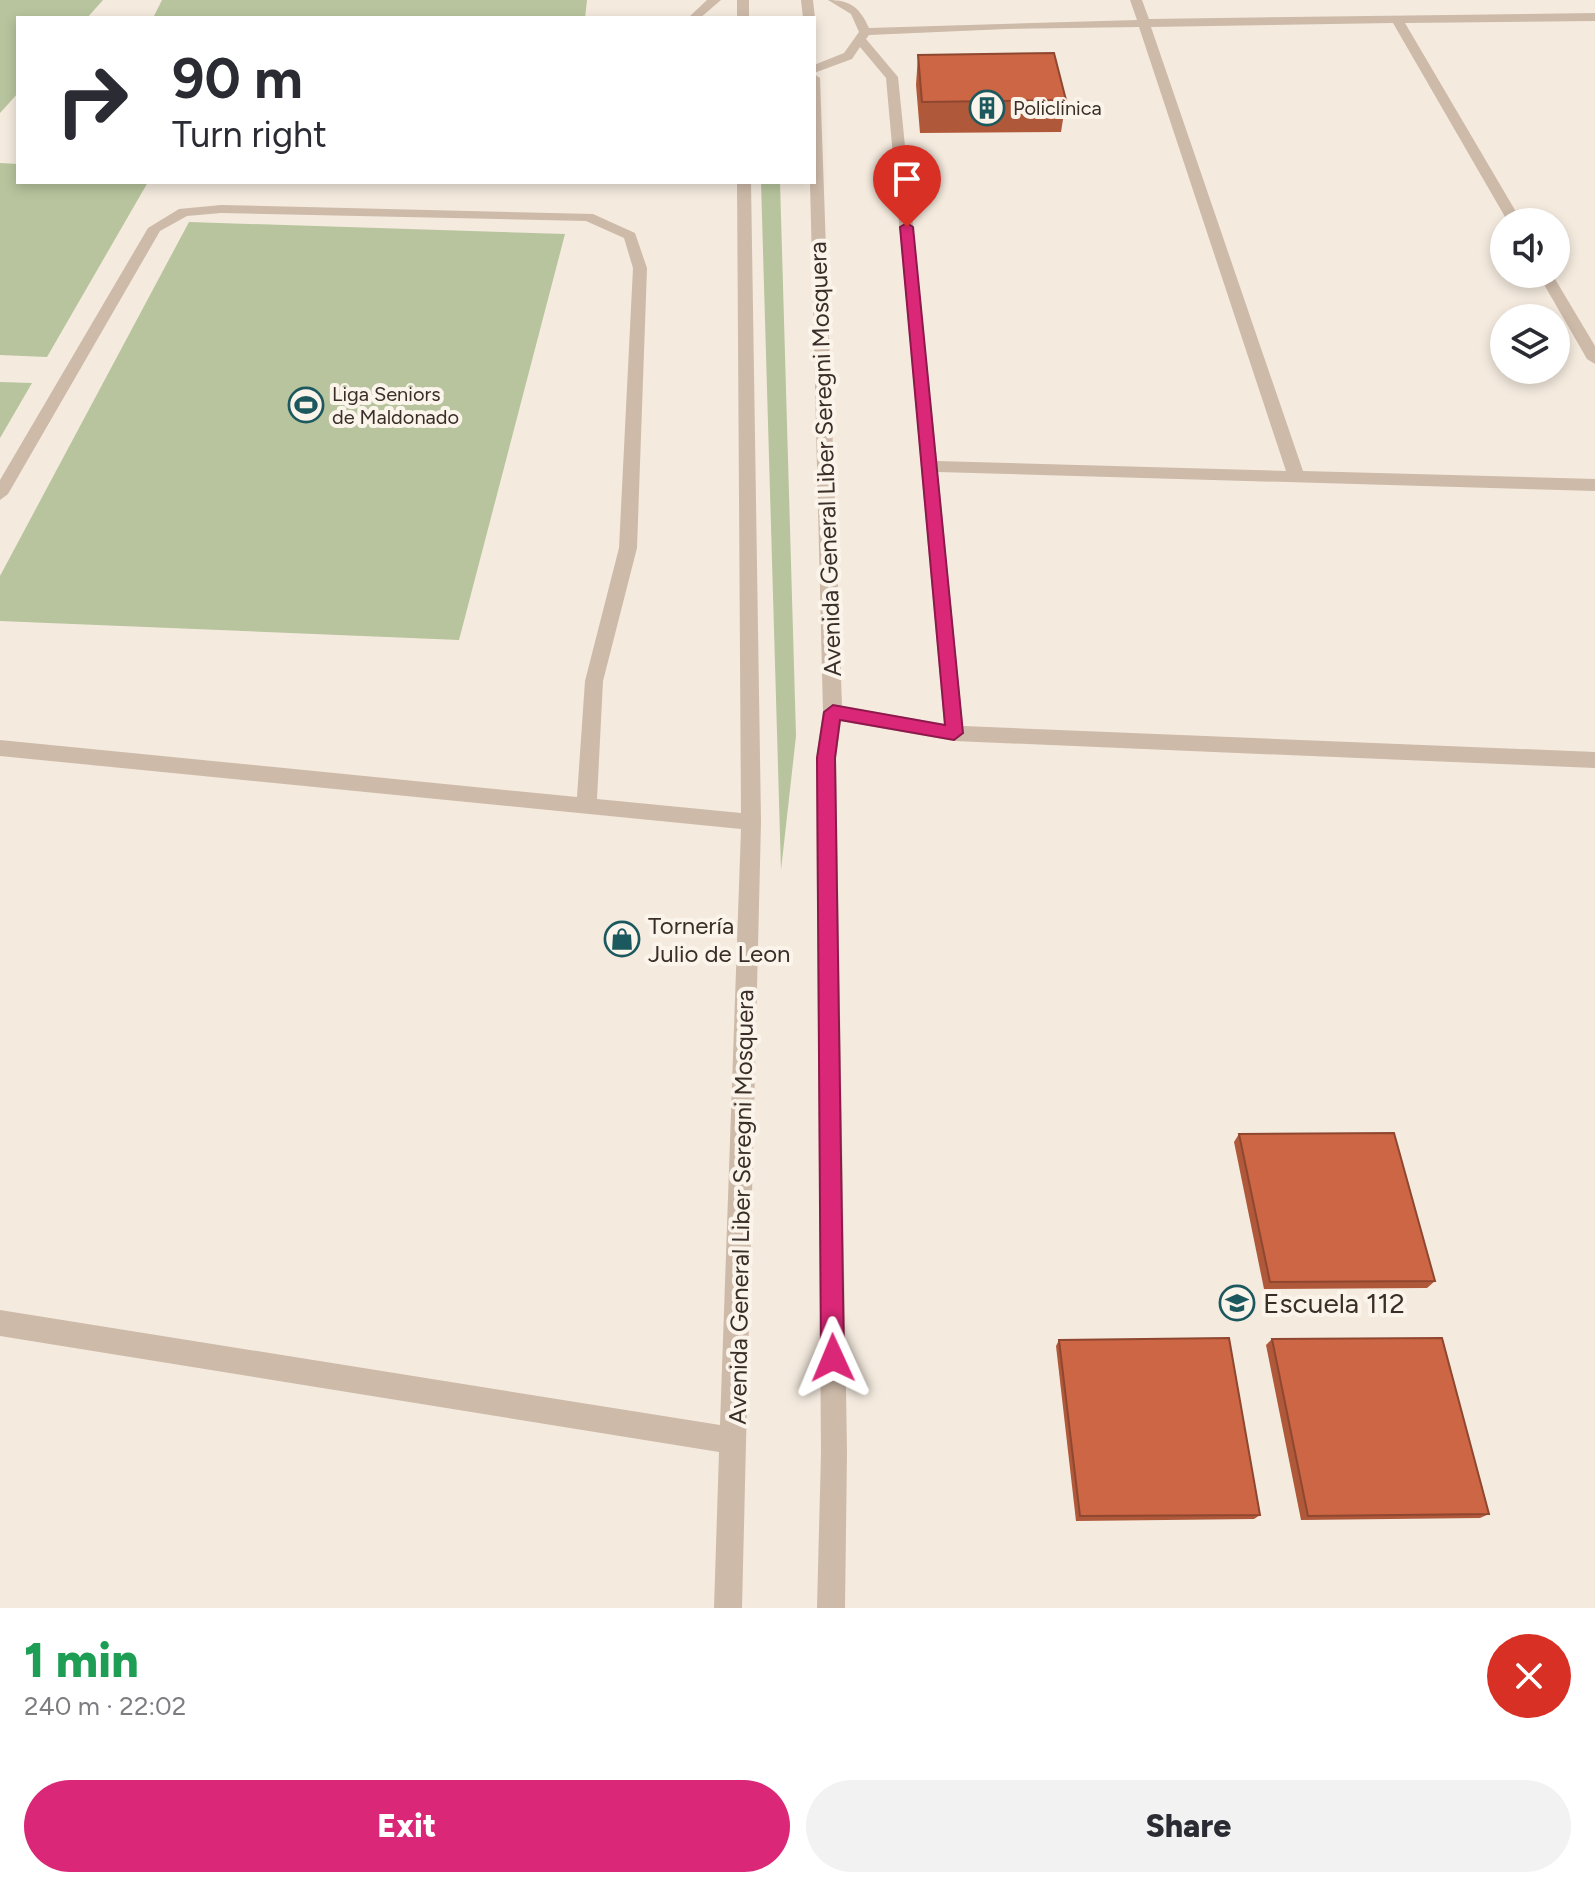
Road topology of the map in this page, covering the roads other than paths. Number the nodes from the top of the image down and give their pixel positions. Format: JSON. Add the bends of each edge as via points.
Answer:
{"nodes":[{"id":1,"x":715,"y":0,"type":"edge"},
{"id":2,"x":834,"y":0,"type":"edge"},
{"id":3,"x":869,"y":0,"type":"edge"},
{"id":4,"x":1136,"y":0,"type":"edge"},
{"id":5,"x":856,"y":12,"type":"junction"},
{"id":6,"x":695,"y":16,"type":"edge"},
{"id":7,"x":1595,"y":17,"type":"edge"},
{"id":8,"x":1397,"y":20,"type":"junction"},
{"id":9,"x":1144,"y":23,"type":"junction"},
{"id":10,"x":862,"y":36,"type":"junction"},
{"id":11,"x":816,"y":68,"type":"edge"},
{"id":12,"x":816,"y":145,"type":"edge"},
{"id":13,"x":744,"y":184,"type":"edge"},
{"id":14,"x":1507,"y":208,"type":"edge"},
{"id":15,"x":1553,"y":288,"type":"edge"},
{"id":16,"x":1595,"y":359,"type":"edge"},
{"id":17,"x":929,"y":466,"type":"junction"},
{"id":18,"x":1297,"y":478,"type":"junction"},
{"id":19,"x":1595,"y":485,"type":"edge"},
{"id":20,"x":0,"y":494,"type":"edge"},
{"id":21,"x":833,"y":712,"type":"junction"},
{"id":22,"x":954,"y":733,"type":"junction"},
{"id":23,"x":0,"y":748,"type":"edge"},
{"id":24,"x":1595,"y":760,"type":"edge"},
{"id":25,"x":587,"y":805,"type":"junction"},
{"id":26,"x":751,"y":822,"type":"junction"},
{"id":27,"x":0,"y":1323,"type":"edge"},
{"id":28,"x":735,"y":1441,"type":"junction"},
{"id":29,"x":728,"y":1608,"type":"edge"},
{"id":30,"x":831,"y":1608,"type":"edge"}],
"edges":[{"from":1,"to":6,"type":"street"},
{"from":2,"to":5,"type":"street"},
{"from":3,"to":5,"type":"street"},
{"from":4,"to":9,"type":"street"},
{"from":5,"to":10,"type":"street"},
{"from":7,"to":8,"type":"street"},
{"from":8,"to":9,"type":"street"},
{"from":8,"to":14,"type":"street"},
{"from":9,"to":10,"type":"street","via":[[1007,25]]},
{"from":9,"to":18,"type":"street"},
{"from":10,"to":11,"type":"street","via":[[848,56]]},
{"from":10,"to":17,"type":"street","via":[[892,77]]},
{"from":12,"to":21,"type":"street","name":"Avenida General Liber Seregni Mosquera"},
{"from":13,"to":26,"type":"street","name":"Avenida General Liber Seregni Mosquera"},
{"from":15,"to":16,"type":"street"},
{"from":17,"to":18,"type":"street"},
{"from":17,"to":22,"type":"street"},
{"from":18,"to":19,"type":"street"},
{"from":20,"to":25,"type":"street","via":[[155,228],[184,212],[588,217],[630,236],[640,268],[628,548],[594,681]]},
{"from":21,"to":22,"type":"street"},
{"from":21,"to":30,"type":"street","name":"Avenida General Liber Seregni Mosquera","via":[[826,758]]},
{"from":22,"to":24,"type":"street"},
{"from":23,"to":25,"type":"street"},
{"from":25,"to":26,"type":"street"},
{"from":26,"to":28,"type":"street","name":"Avenida General Liber Seregni Mosquera"},
{"from":27,"to":28,"type":"street"},
{"from":28,"to":29,"type":"street","name":"Avenida General Liber Seregni Mosquera"}]}
